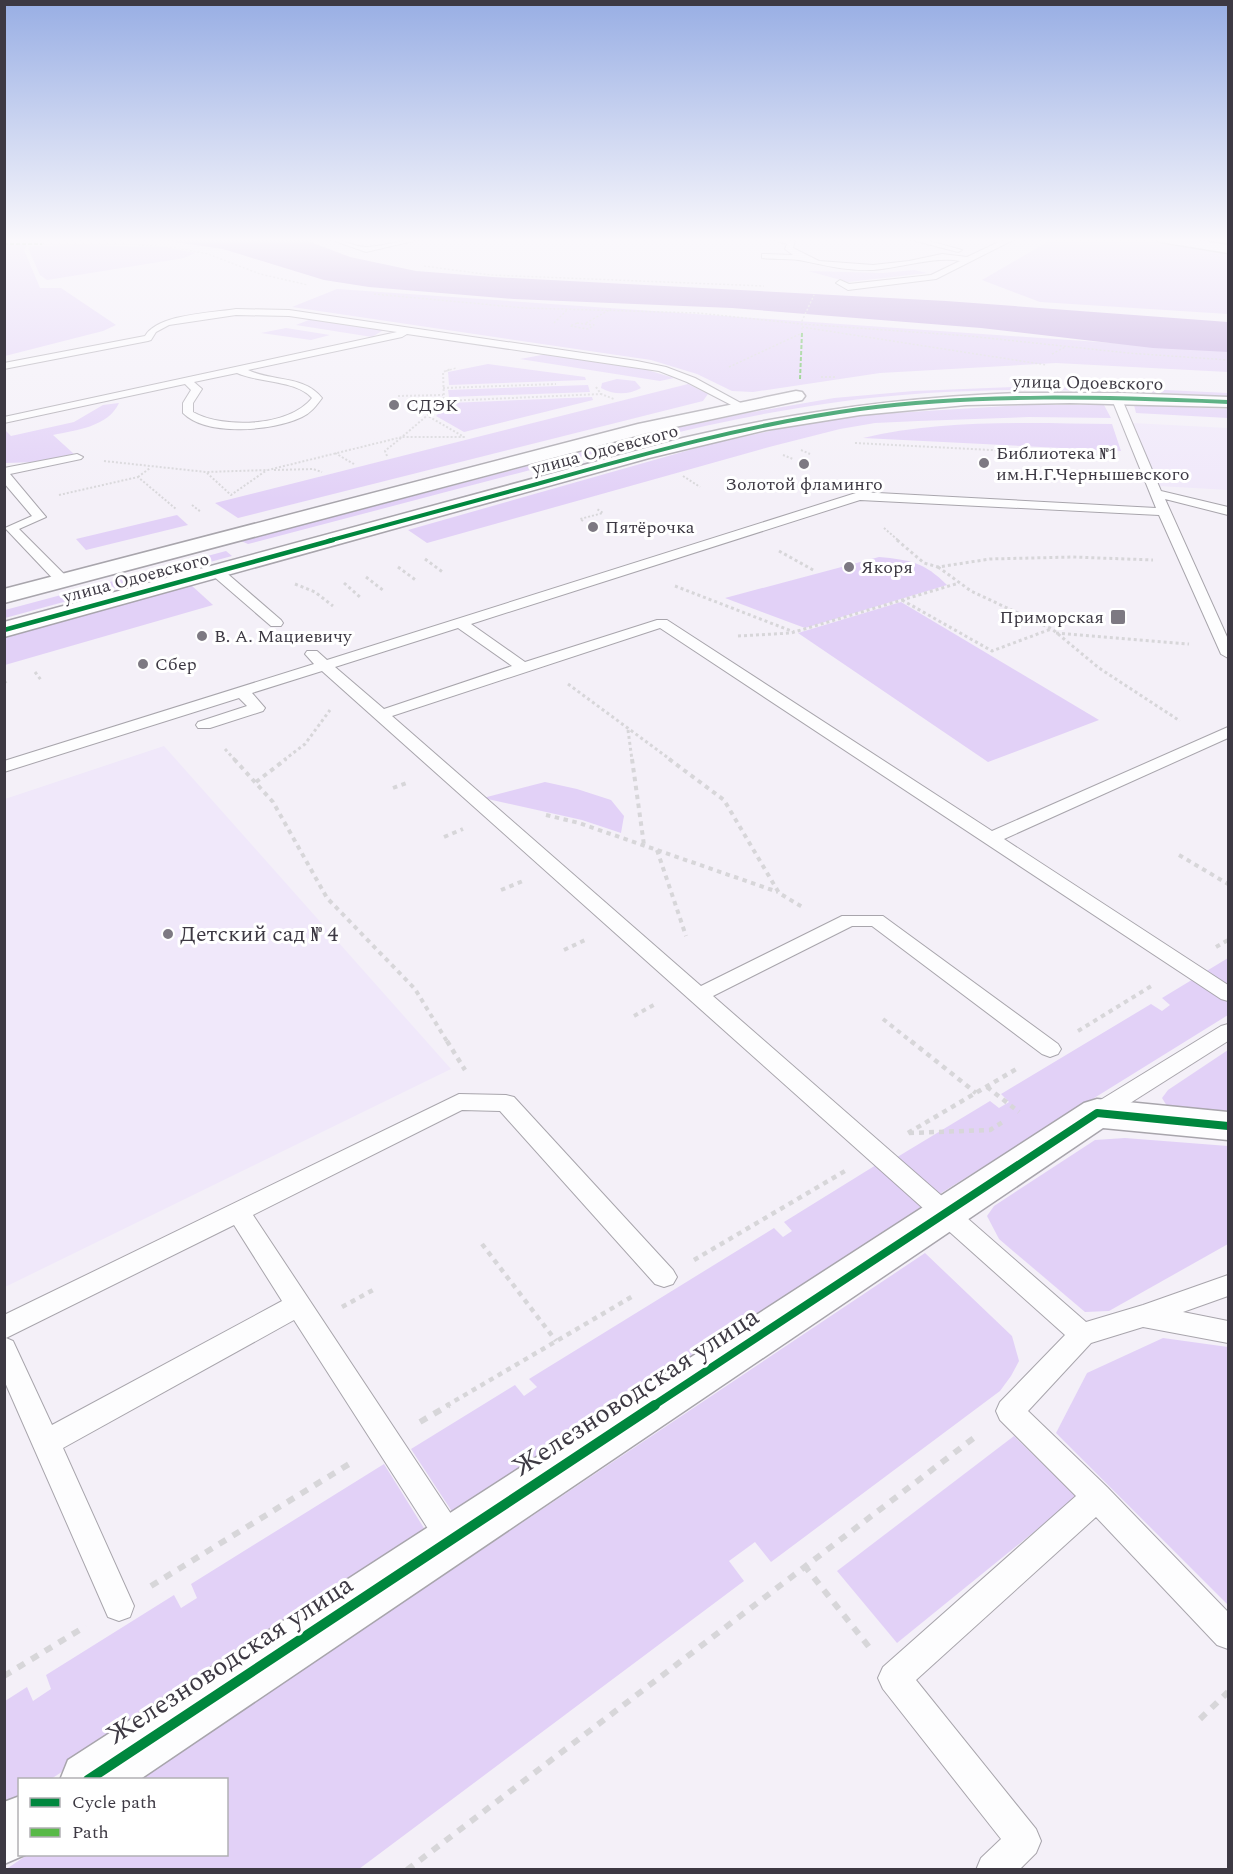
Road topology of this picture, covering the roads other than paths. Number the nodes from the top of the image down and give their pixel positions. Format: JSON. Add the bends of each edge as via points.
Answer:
{"nodes":[{"id":1,"x":162,"y":325,"type":"edge"},
{"id":2,"x":371,"y":325,"type":"edge"},
{"id":3,"x":411,"y":332,"type":"junction"},
{"id":4,"x":4,"y":366,"type":"edge"},
{"id":5,"x":240,"y":370,"type":"junction"},
{"id":6,"x":1070,"y":380,"type":"dead end"},
{"id":7,"x":187,"y":381,"type":"junction"},
{"id":8,"x":1228,"y":387,"type":"edge"},
{"id":9,"x":817,"y":393,"type":"dead end"},
{"id":10,"x":1116,"y":397,"type":"junction"},
{"id":11,"x":1228,"y":402,"type":"edge"},
{"id":12,"x":743,"y":407,"type":"junction"},
{"id":13,"x":4,"y":420,"type":"edge"},
{"id":14,"x":76,"y":457,"type":"dead end"},
{"id":15,"x":7,"y":473,"type":"edge"},
{"id":16,"x":1156,"y":493,"type":"junction"},
{"id":17,"x":1228,"y":511,"type":"edge"},
{"id":18,"x":1164,"y":512,"type":"junction"},
{"id":19,"x":217,"y":572,"type":"junction"},
{"id":20,"x":63,"y":581,"type":"junction"},
{"id":21,"x":4,"y":596,"type":"edge"},
{"id":22,"x":276,"y":623,"type":"dead end"},
{"id":23,"x":461,"y":623,"type":"junction"},
{"id":24,"x":4,"y":630,"type":"edge"},
{"id":25,"x":1227,"y":650,"type":"edge"},
{"id":26,"x":319,"y":660,"type":"junction"},
{"id":27,"x":530,"y":665,"type":"junction"},
{"id":28,"x":242,"y":692,"type":"junction"},
{"id":29,"x":381,"y":715,"type":"junction"},
{"id":30,"x":204,"y":725,"type":"road end"},
{"id":31,"x":1220,"y":740,"type":"edge"},
{"id":32,"x":4,"y":767,"type":"edge"},
{"id":33,"x":992,"y":838,"type":"junction"},
{"id":34,"x":1228,"y":994,"type":"edge"},
{"id":35,"x":697,"y":996,"type":"junction"},
{"id":36,"x":1228,"y":1031,"type":"edge"},
{"id":37,"x":1050,"y":1049,"type":"road end"},
{"id":38,"x":1096,"y":1113,"type":"junction"},
{"id":39,"x":1228,"y":1126,"type":"edge"},
{"id":40,"x":238,"y":1212,"type":"junction"},
{"id":41,"x":943,"y":1214,"type":"junction"},
{"id":42,"x":664,"y":1277,"type":"road end"},
{"id":43,"x":1228,"y":1285,"type":"edge"},
{"id":44,"x":299,"y":1305,"type":"junction"},
{"id":45,"x":1143,"y":1316,"type":"junction"},
{"id":46,"x":4,"y":1328,"type":"edge"},
{"id":47,"x":1228,"y":1332,"type":"edge"},
{"id":48,"x":1082,"y":1334,"type":"junction"},
{"id":49,"x":4,"y":1349,"type":"edge"},
{"id":50,"x":46,"y":1443,"type":"junction"},
{"id":51,"x":1097,"y":1497,"type":"junction"},
{"id":52,"x":451,"y":1539,"type":"junction"},
{"id":53,"x":119,"y":1606,"type":"road end"},
{"id":54,"x":1228,"y":1634,"type":"edge"},
{"id":55,"x":90,"y":1778,"type":"edge"},
{"id":56,"x":18,"y":1826,"type":"edge"},
{"id":57,"x":4,"y":1834,"type":"edge"},
{"id":58,"x":993,"y":1869,"type":"edge"}],
"edges":[{"from":1,"to":4,"type":"lane","via":[[147,338]]},
{"from":2,"to":3,"type":"lane"},
{"from":3,"to":5,"type":"lane"},
{"from":3,"to":12,"type":"lane","via":[[662,369]]},
{"from":5,"to":7,"type":"lane"},
{"from":5,"to":7,"type":"lane","via":[[313,391],[317,398],[314,406],[282,421],[224,425],[201,420],[188,412],[188,403],[197,389]]},
{"from":6,"to":8,"type":"street","name":"улица Одоевского"},
{"from":7,"to":13,"type":"lane"},
{"from":9,"to":12,"type":"street","name":"улица Одоевского"},
{"from":10,"to":11,"type":"street","name":"улица Одоевского"},
{"from":10,"to":16,"type":"lane"},
{"from":10,"to":19,"type":"street","name":"улица Одоевского","via":[[984,398],[807,417],[642,454]]},
{"from":12,"to":20,"type":"street","name":"улица Одоевского","via":[[645,428]]},
{"from":14,"to":15,"type":"lane"},
{"from":15,"to":20,"type":"lane","via":[[40,517],[11,528]]},
{"from":16,"to":17,"type":"lane"},
{"from":16,"to":18,"type":"lane"},
{"from":18,"to":23,"type":"lane","via":[[859,496]]},
{"from":18,"to":25,"type":"lane"},
{"from":19,"to":22,"type":"lane"},
{"from":19,"to":24,"type":"street","name":"улица Одоевского"},
{"from":20,"to":21,"type":"street","name":"улица Одоевского"},
{"from":23,"to":26,"type":"lane"},
{"from":23,"to":27,"type":"lane"},
{"from":26,"to":28,"type":"lane"},
{"from":26,"to":29,"type":"lane"},
{"from":27,"to":29,"type":"lane"},
{"from":27,"to":33,"type":"lane","via":[[662,623]]},
{"from":28,"to":30,"type":"lane","via":[[257,708]]},
{"from":28,"to":32,"type":"lane"},
{"from":29,"to":35,"type":"lane"},
{"from":31,"to":33,"type":"lane"},
{"from":33,"to":34,"type":"lane"},
{"from":35,"to":37,"type":"lane","via":[[849,920],[876,921]]},
{"from":35,"to":41,"type":"lane"},
{"from":36,"to":38,"type":"lane"},
{"from":38,"to":39,"type":"street"},
{"from":38,"to":41,"type":"street","name":"Железноводская улица"},
{"from":40,"to":42,"type":"lane","via":[[459,1102],[506,1103]]},
{"from":40,"to":44,"type":"lane"},
{"from":40,"to":46,"type":"lane"},
{"from":41,"to":48,"type":"lane"},
{"from":41,"to":52,"type":"street","name":"Железноводская улица"},
{"from":43,"to":45,"type":"lane"},
{"from":44,"to":50,"type":"lane"},
{"from":44,"to":52,"type":"lane"},
{"from":45,"to":47,"type":"lane"},
{"from":45,"to":48,"type":"lane"},
{"from":48,"to":51,"type":"lane","via":[[1010,1411]]},
{"from":49,"to":50,"type":"lane"},
{"from":50,"to":53,"type":"lane"},
{"from":51,"to":54,"type":"lane"},
{"from":51,"to":58,"type":"lane","via":[[894,1678],[1024,1841]]},
{"from":52,"to":55,"type":"street","name":"Железноводская улица"},
{"from":56,"to":57,"type":"street"}]}
